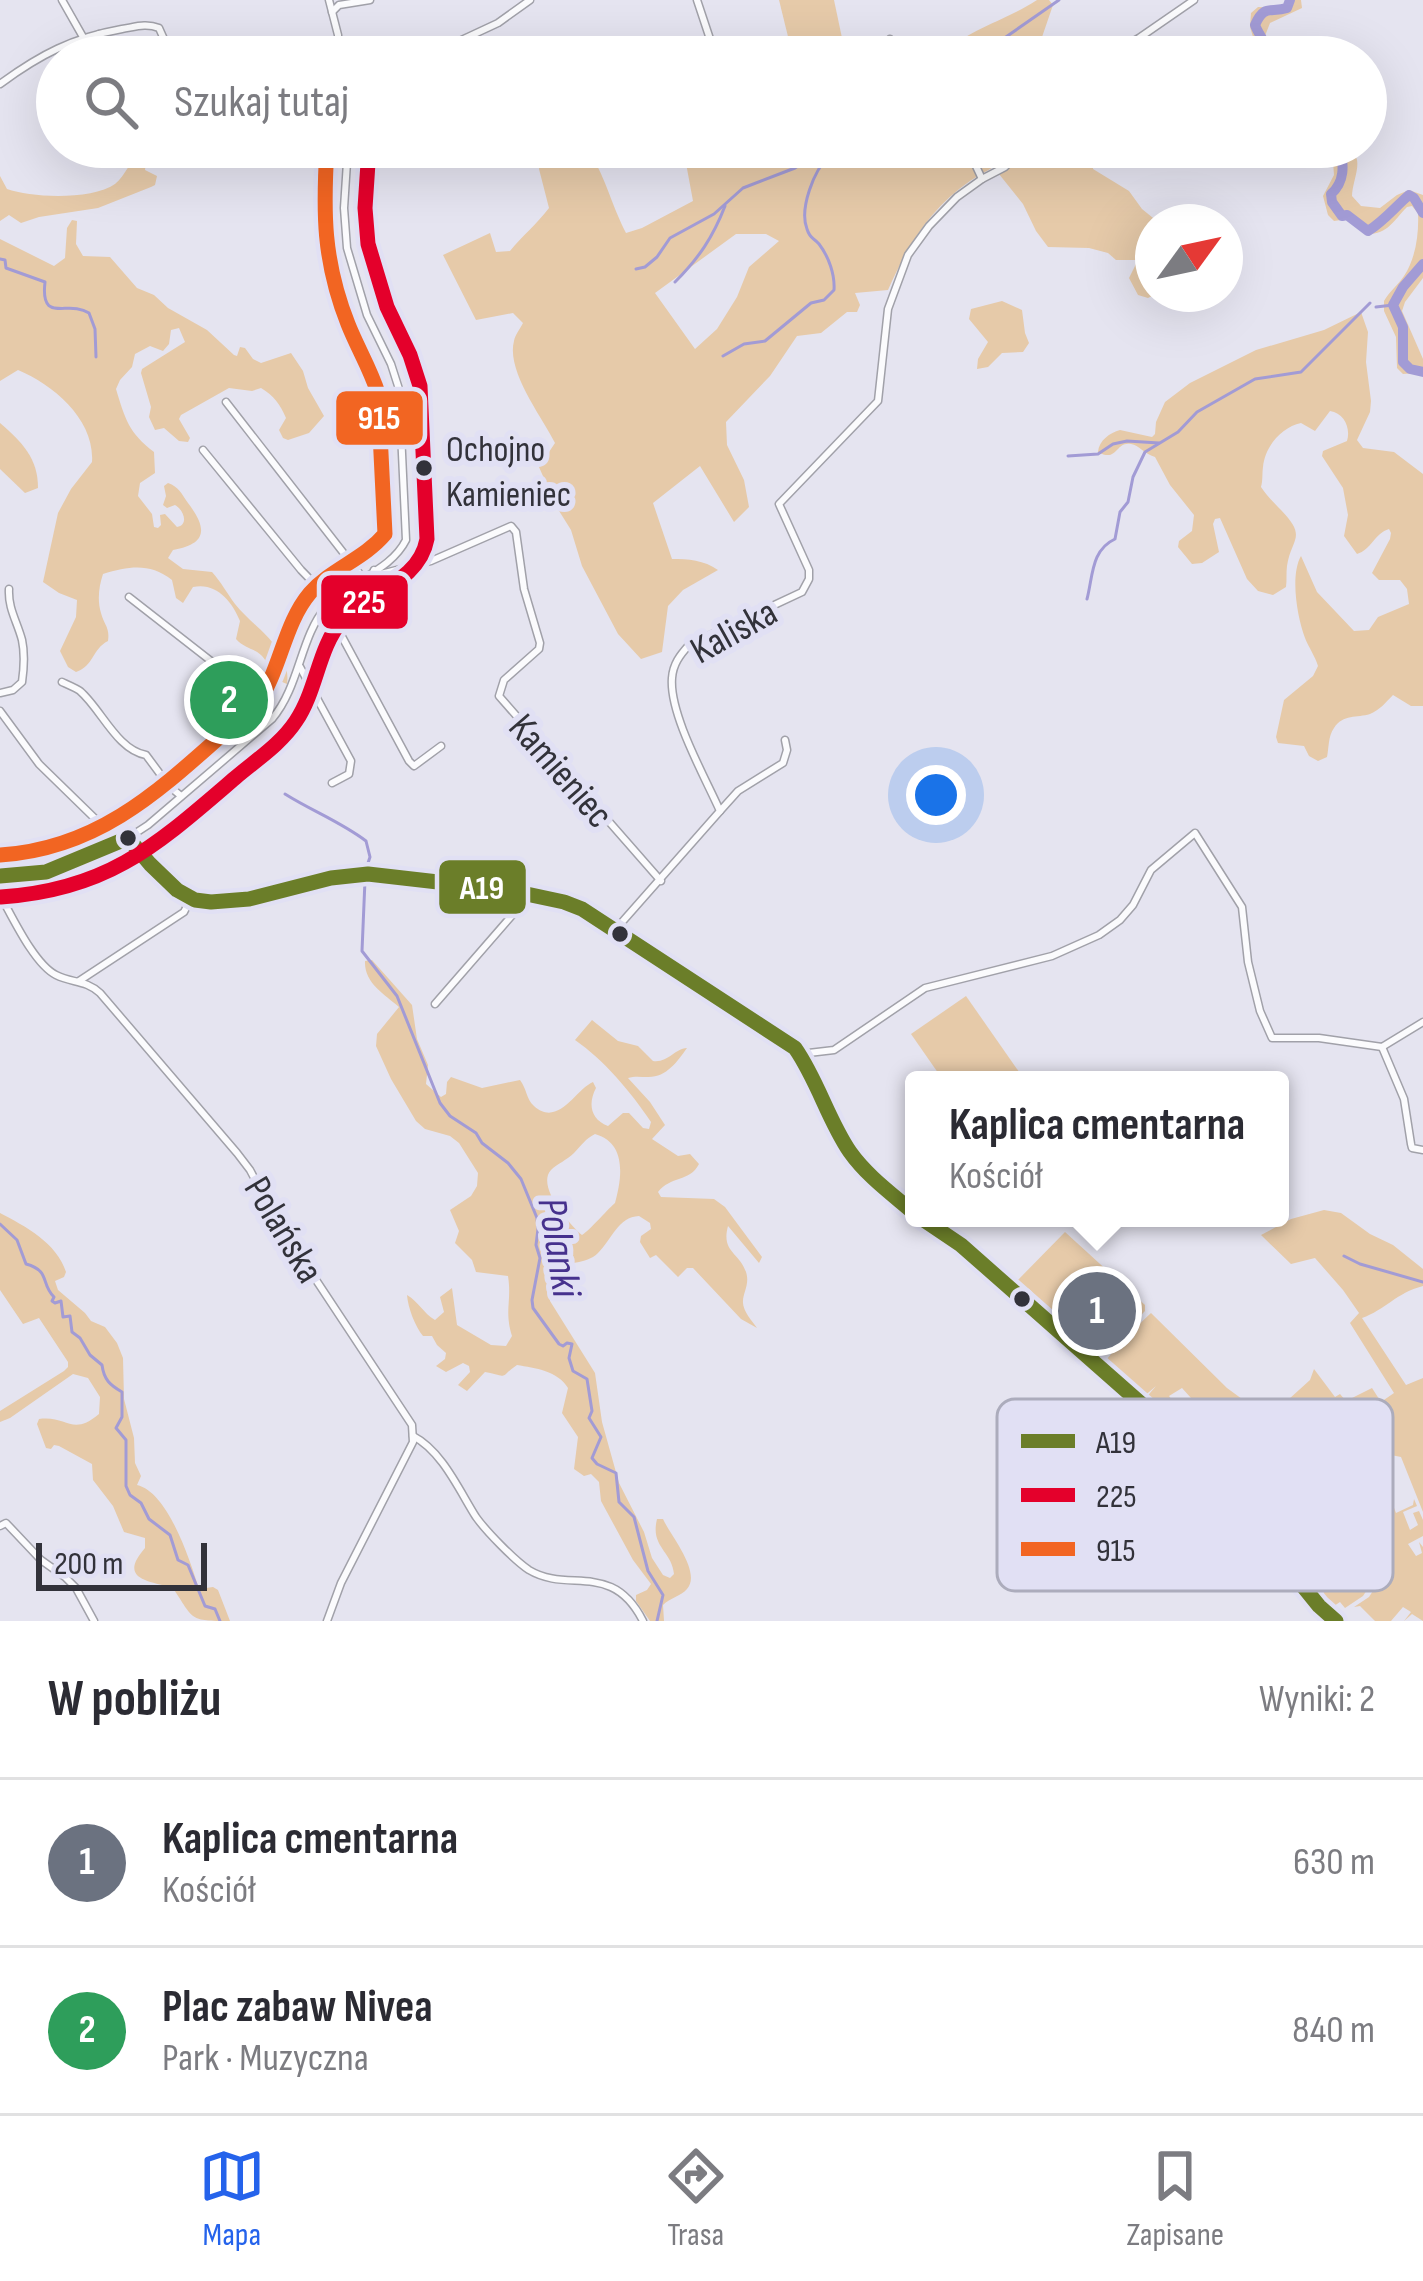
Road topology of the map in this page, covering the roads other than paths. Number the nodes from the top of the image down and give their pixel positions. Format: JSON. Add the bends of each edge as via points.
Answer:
{"nodes":[{"id":1,"x":62,"y":0,"type":"edge"},
{"id":2,"x":329,"y":0,"type":"edge"},
{"id":3,"x":370,"y":0,"type":"edge"},
{"id":4,"x":530,"y":0,"type":"edge"},
{"id":5,"x":697,"y":0,"type":"edge"},
{"id":6,"x":1193,"y":0,"type":"edge"},
{"id":7,"x":332,"y":12,"type":"junction"},
{"id":8,"x":99,"y":34,"type":"joint"},
{"id":9,"x":82,"y":36,"type":"edge"},
{"id":10,"x":88,"y":36,"type":"edge"},
{"id":11,"x":163,"y":36,"type":"edge"},
{"id":12,"x":336,"y":36,"type":"edge"},
{"id":13,"x":470,"y":36,"type":"edge"},
{"id":14,"x":709,"y":36,"type":"edge"},
{"id":15,"x":1142,"y":36,"type":"edge"},
{"id":16,"x":36,"y":59,"type":"edge"},
{"id":17,"x":0,"y":84,"type":"edge"},
{"id":18,"x":347,"y":168,"type":"edge"},
{"id":19,"x":977,"y":168,"type":"edge"},
{"id":20,"x":1003,"y":168,"type":"edge"},
{"id":21,"x":982,"y":179,"type":"junction"},
{"id":22,"x":226,"y":402,"type":"dead end"},
{"id":23,"x":203,"y":450,"type":"dead end"},
{"id":24,"x":374,"y":570,"type":"junction"},
{"id":25,"x":363,"y":578,"type":"junction"},
{"id":26,"x":9,"y":589,"type":"dead end"},
{"id":27,"x":129,"y":597,"type":"dead end"},
{"id":28,"x":329,"y":604,"type":"junction"},
{"id":29,"x":300,"y":667,"type":"junction"},
{"id":30,"x":62,"y":682,"type":"dead end"},
{"id":31,"x":0,"y":693,"type":"edge"},
{"id":32,"x":0,"y":711,"type":"edge"},
{"id":33,"x":272,"y":719,"type":"junction"},
{"id":34,"x":785,"y":740,"type":"dead end"},
{"id":35,"x":440,"y":746,"type":"dead end"},
{"id":36,"x":332,"y":783,"type":"dead end"},
{"id":37,"x":181,"y":796,"type":"junction"},
{"id":38,"x":720,"y":812,"type":"junction"},
{"id":39,"x":123,"y":840,"type":"junction"},
{"id":40,"x":0,"y":877,"type":"edge"},
{"id":41,"x":661,"y":881,"type":"junction"},
{"id":42,"x":530,"y":894,"type":"junction"},
{"id":43,"x":0,"y":895,"type":"edge"},
{"id":44,"x":191,"y":898,"type":"junction"},
{"id":45,"x":615,"y":930,"type":"junction"},
{"id":46,"x":79,"y":981,"type":"junction"},
{"id":47,"x":435,"y":1004,"type":"dead end"},
{"id":48,"x":1423,"y":1022,"type":"edge"},
{"id":49,"x":1382,"y":1047,"type":"junction"},
{"id":50,"x":800,"y":1054,"type":"junction"},
{"id":51,"x":1423,"y":1150,"type":"edge"},
{"id":52,"x":905,"y":1204,"type":"edge"},
{"id":53,"x":935,"y":1227,"type":"edge"},
{"id":54,"x":1136,"y":1399,"type":"edge"},
{"id":55,"x":413,"y":1436,"type":"junction"},
{"id":56,"x":0,"y":1526,"type":"edge"},
{"id":57,"x":1307,"y":1591,"type":"edge"},
{"id":58,"x":94,"y":1621,"type":"edge"},
{"id":59,"x":327,"y":1621,"type":"edge"},
{"id":60,"x":643,"y":1621,"type":"edge"},
{"id":61,"x":1336,"y":1621,"type":"edge"}],
"edges":[{"from":1,"to":9,"type":"street"},
{"from":2,"to":7,"type":"street"},
{"from":3,"to":7,"type":"street"},
{"from":4,"to":13,"type":"street"},
{"from":5,"to":14,"type":"street"},
{"from":6,"to":15,"type":"street"},
{"from":7,"to":12,"type":"street"},
{"from":8,"to":10,"type":"street"},
{"from":8,"to":11,"type":"street","via":[[150,25]]},
{"from":16,"to":17,"type":"street"},
{"from":18,"to":24,"type":"street","via":[[347,248],[399,389],[406,540]]},
{"from":19,"to":21,"type":"street"},
{"from":20,"to":21,"type":"street"},
{"from":21,"to":38,"type":"street","name":"Kaliska","via":[[908,255],[888,309],[877,404],[779,504],[809,573],[805,587],[678,657],[674,706]]},
{"from":22,"to":25,"type":"street"},
{"from":23,"to":28,"type":"street"},
{"from":24,"to":25,"type":"street"},
{"from":24,"to":41,"type":"street","name":"Kamieniec","via":[[412,567],[511,526],[540,643],[503,680],[499,696]]},
{"from":25,"to":28,"type":"street"},
{"from":26,"to":31,"type":"street","via":[[24,664],[22,682]]},
{"from":27,"to":33,"type":"street"},
{"from":28,"to":29,"type":"street"},
{"from":28,"to":35,"type":"street","via":[[410,761],[414,766]]},
{"from":29,"to":33,"type":"street"},
{"from":29,"to":36,"type":"street","via":[[351,761],[349,774]]},
{"from":30,"to":37,"type":"street","via":[[80,690]]},
{"from":32,"to":39,"type":"street","via":[[39,764]]},
{"from":33,"to":37,"type":"street"},
{"from":34,"to":38,"type":"street","via":[[783,763]]},
{"from":37,"to":39,"type":"street"},
{"from":38,"to":41,"type":"street"},
{"from":39,"to":40,"type":"street","via":[[46,872]]},
{"from":39,"to":44,"type":"street"},
{"from":41,"to":45,"type":"street"},
{"from":42,"to":44,"type":"street","via":[[366,874],[227,902]]},
{"from":42,"to":45,"type":"street","via":[[564,901]]},
{"from":42,"to":47,"type":"street"},
{"from":43,"to":46,"type":"street","name":"Polańska","via":[[43,964]]},
{"from":44,"to":46,"type":"street","via":[[184,912]]},
{"from":45,"to":50,"type":"street"},
{"from":46,"to":55,"type":"street","name":"Polańska","via":[[100,993],[250,1170]]},
{"from":48,"to":49,"type":"street"},
{"from":49,"to":50,"type":"street","via":[[1272,1038],[1248,962],[1242,908],[1195,833],[1151,870],[1133,905],[1099,935],[1052,956],[925,988],[834,1050]]},
{"from":49,"to":51,"type":"street","via":[[1404,1099],[1412,1148]]},
{"from":50,"to":52,"type":"street","via":[[848,1149]]},
{"from":53,"to":54,"type":"street"},
{"from":55,"to":59,"type":"street"},
{"from":55,"to":60,"type":"street","name":"Polańska","via":[[478,1521],[530,1570],[612,1588]]},
{"from":56,"to":58,"type":"street","via":[[7,1523],[76,1588]]},
{"from":57,"to":61,"type":"street"}]}
